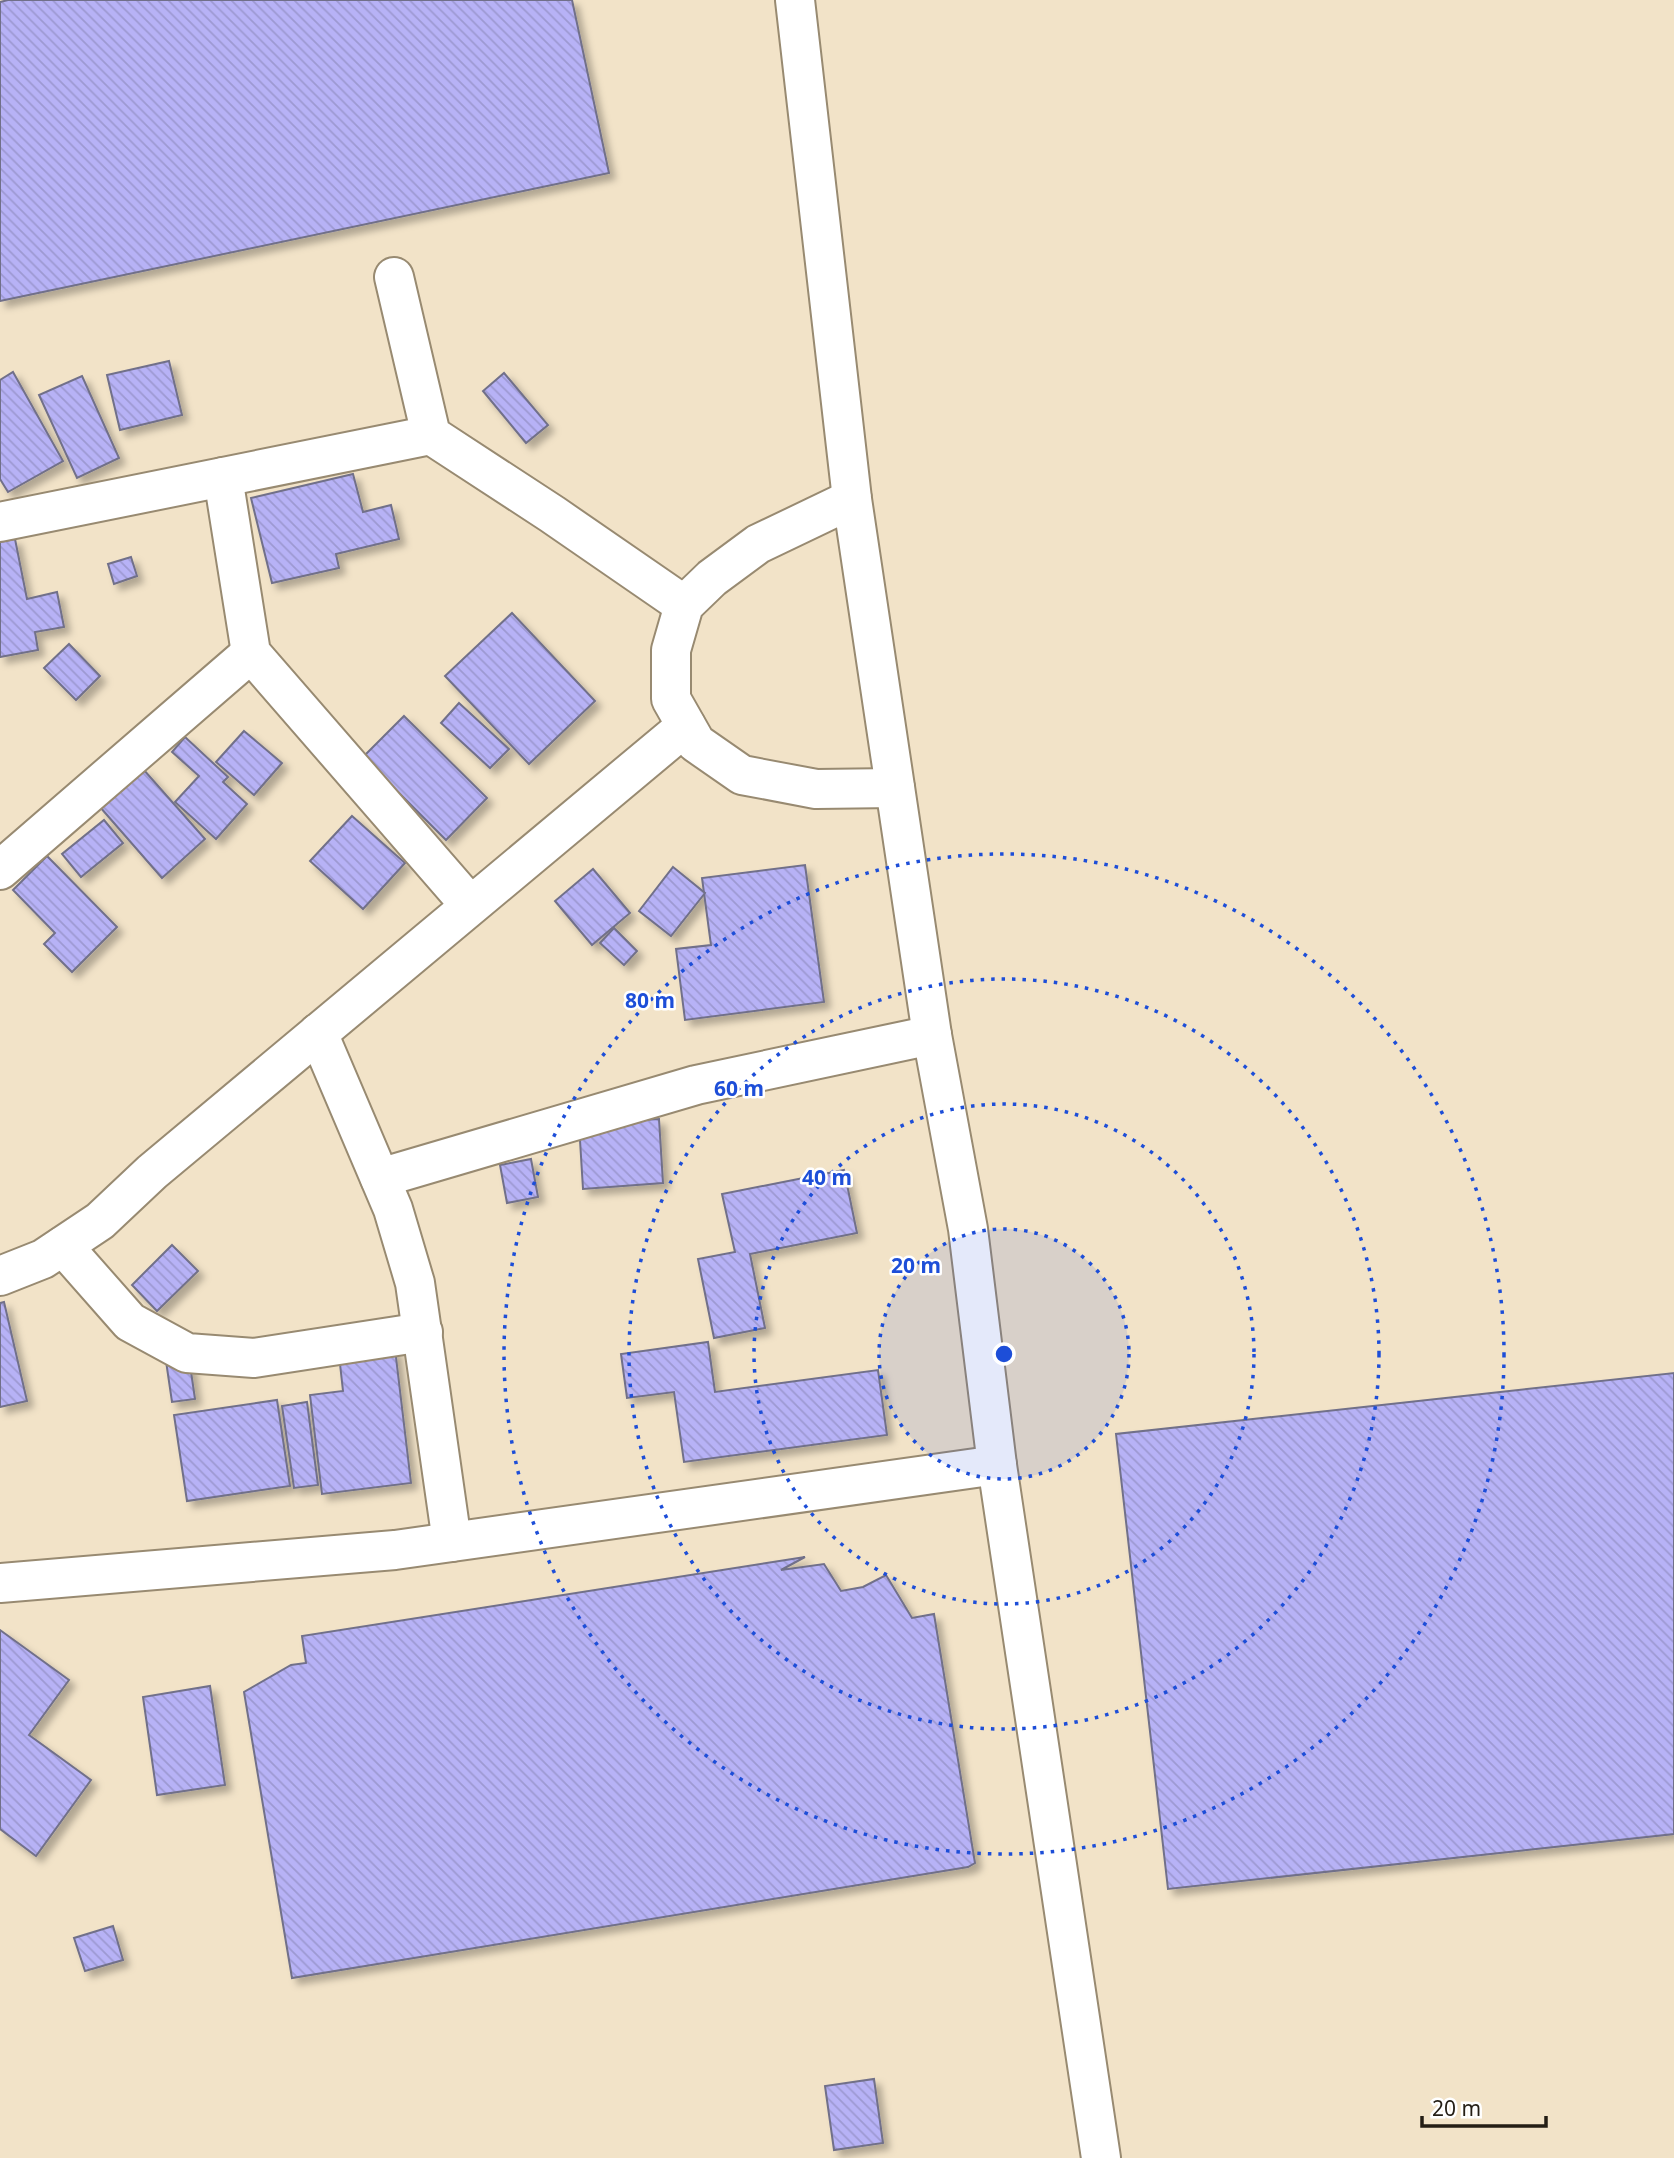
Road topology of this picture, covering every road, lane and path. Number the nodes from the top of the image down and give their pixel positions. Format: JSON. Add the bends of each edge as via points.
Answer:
{"nodes":[{"id":1,"x":795,"y":0,"type":"edge"},
{"id":2,"x":394,"y":277,"type":"dead end"},
{"id":3,"x":431,"y":435,"type":"junction"},
{"id":4,"x":223,"y":477,"type":"junction"},
{"id":5,"x":852,"y":499,"type":"junction"},
{"id":6,"x":0,"y":522,"type":"edge"},
{"id":7,"x":684,"y":605,"type":"junction"},
{"id":8,"x":251,"y":653,"type":"junction"},
{"id":9,"x":686,"y":726,"type":"junction"},
{"id":10,"x":895,"y":788,"type":"junction"},
{"id":11,"x":0,"y":870,"type":"edge"},
{"id":12,"x":470,"y":905,"type":"junction"},
{"id":13,"x":318,"y":1033,"type":"junction"},
{"id":14,"x":932,"y":1035,"type":"junction"},
{"id":15,"x":380,"y":1178,"type":"junction"},
{"id":16,"x":63,"y":1246,"type":"junction"},
{"id":17,"x":0,"y":1276,"type":"edge"},
{"id":18,"x":423,"y":1332,"type":"junction"},
{"id":19,"x":997,"y":1465,"type":"junction"},
{"id":20,"x":452,"y":1542,"type":"junction"},
{"id":21,"x":0,"y":1583,"type":"edge"},
{"id":22,"x":1101,"y":2158,"type":"edge"}],
"edges":[{"from":1,"to":5,"type":"street"},
{"from":2,"to":3,"type":"street"},
{"from":3,"to":4,"type":"street"},
{"from":3,"to":7,"type":"street"},
{"from":4,"to":6,"type":"street"},
{"from":4,"to":8,"type":"street"},
{"from":5,"to":7,"type":"street","via":[[758,544]]},
{"from":5,"to":10,"type":"street"},
{"from":7,"to":9,"type":"street","via":[[671,650],[671,699]]},
{"from":8,"to":11,"type":"street"},
{"from":8,"to":12,"type":"street"},
{"from":9,"to":10,"type":"street","via":[[696,743],[742,775],[816,789]]},
{"from":9,"to":12,"type":"street"},
{"from":10,"to":14,"type":"street"},
{"from":12,"to":13,"type":"street"},
{"from":13,"to":15,"type":"street"},
{"from":13,"to":16,"type":"street","via":[[100,1221]]},
{"from":14,"to":15,"type":"street","via":[[696,1085]]},
{"from":14,"to":19,"type":"street","via":[[968,1229]]},
{"from":15,"to":18,"type":"street","via":[[415,1283]]},
{"from":16,"to":17,"type":"street"},
{"from":16,"to":18,"type":"street","via":[[130,1322],[187,1353],[254,1357]]},
{"from":18,"to":20,"type":"street"},
{"from":19,"to":20,"type":"street"},
{"from":19,"to":22,"type":"street"},
{"from":20,"to":21,"type":"street"}]}
